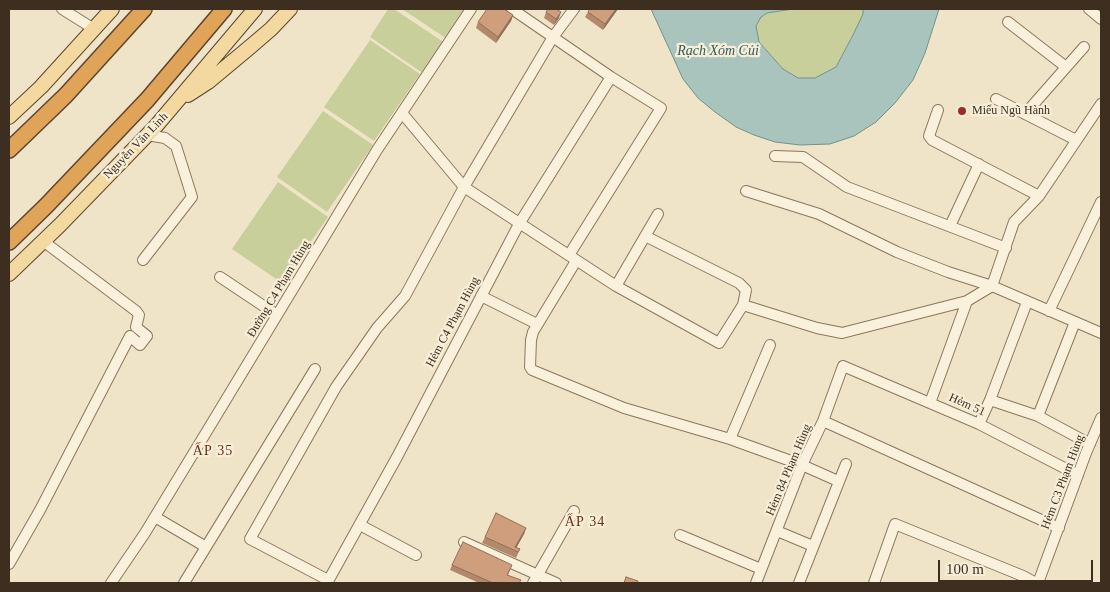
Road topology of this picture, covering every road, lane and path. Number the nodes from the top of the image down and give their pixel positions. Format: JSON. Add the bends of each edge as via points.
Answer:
{"nodes":[{"id":1,"x":62,"y":9,"type":"edge"},
{"id":2,"x":112,"y":9,"type":"edge"},
{"id":3,"x":144,"y":9,"type":"edge"},
{"id":4,"x":224,"y":9,"type":"edge"},
{"id":5,"x":255,"y":9,"type":"edge"},
{"id":6,"x":290,"y":9,"type":"edge"},
{"id":7,"x":471,"y":9,"type":"edge"},
{"id":8,"x":512,"y":9,"type":"edge"},
{"id":9,"x":574,"y":9,"type":"edge"},
{"id":10,"x":1089,"y":9,"type":"edge"},
{"id":11,"x":1101,"y":19,"type":"edge"},
{"id":12,"x":1008,"y":22,"type":"dead end"},
{"id":13,"x":94,"y":29,"type":"junction"},
{"id":14,"x":553,"y":37,"type":"junction"},
{"id":15,"x":1084,"y":47,"type":"dead end"},
{"id":16,"x":1066,"y":67,"type":"junction"},
{"id":17,"x":611,"y":78,"type":"junction"},
{"id":18,"x":996,"y":99,"type":"dead end"},
{"id":19,"x":177,"y":103,"type":"junction"},
{"id":20,"x":1101,"y":104,"type":"edge"},
{"id":21,"x":938,"y":110,"type":"dead end"},
{"id":22,"x":402,"y":113,"type":"junction"},
{"id":23,"x":1025,"y":114,"type":"junction"},
{"id":24,"x":9,"y":117,"type":"edge"},
{"id":25,"x":147,"y":135,"type":"junction"},
{"id":26,"x":1076,"y":140,"type":"junction"},
{"id":27,"x":9,"y":150,"type":"edge"},
{"id":28,"x":775,"y":156,"type":"dead end"},
{"id":29,"x":979,"y":164,"type":"junction"},
{"id":30,"x":464,"y":187,"type":"junction"},
{"id":31,"x":746,"y":191,"type":"dead end"},
{"id":32,"x":1028,"y":191,"type":"junction"},
{"id":33,"x":1039,"y":196,"type":"junction"},
{"id":34,"x":1101,"y":202,"type":"edge"},
{"id":35,"x":1023,"y":212,"type":"junction"},
{"id":36,"x":658,"y":214,"type":"dead end"},
{"id":37,"x":519,"y":224,"type":"junction"},
{"id":38,"x":950,"y":226,"type":"junction"},
{"id":39,"x":645,"y":236,"type":"junction"},
{"id":40,"x":43,"y":241,"type":"junction"},
{"id":41,"x":9,"y":242,"type":"edge"},
{"id":42,"x":1006,"y":248,"type":"junction"},
{"id":43,"x":573,"y":258,"type":"junction"},
{"id":44,"x":143,"y":260,"type":"dead end"},
{"id":45,"x":9,"y":274,"type":"edge"},
{"id":46,"x":220,"y":277,"type":"dead end"},
{"id":47,"x":616,"y":286,"type":"junction"},
{"id":48,"x":992,"y":286,"type":"junction"},
{"id":49,"x":481,"y":296,"type":"junction"},
{"id":50,"x":967,"y":301,"type":"junction"},
{"id":51,"x":1028,"y":302,"type":"junction"},
{"id":52,"x":743,"y":305,"type":"junction"},
{"id":53,"x":1049,"y":311,"type":"junction"},
{"id":54,"x":277,"y":315,"type":"junction"},
{"id":55,"x":1075,"y":322,"type":"junction"},
{"id":56,"x":537,"y":324,"type":"junction"},
{"id":57,"x":1101,"y":333,"type":"edge"},
{"id":58,"x":770,"y":345,"type":"dead end"},
{"id":59,"x":843,"y":366,"type":"joint"},
{"id":60,"x":315,"y":369,"type":"dead end"},
{"id":61,"x":990,"y":400,"type":"junction"},
{"id":62,"x":930,"y":403,"type":"junction"},
{"id":63,"x":1038,"y":416,"type":"junction"},
{"id":64,"x":1101,"y":418,"type":"edge"},
{"id":65,"x":823,"y":420,"type":"junction"},
{"id":66,"x":979,"y":424,"type":"junction"},
{"id":67,"x":730,"y":439,"type":"junction"},
{"id":68,"x":1090,"y":444,"type":"junction"},
{"id":69,"x":846,"y":464,"type":"dead end"},
{"id":70,"x":802,"y":465,"type":"junction"},
{"id":71,"x":1078,"y":475,"type":"junction"},
{"id":72,"x":838,"y":481,"type":"junction"},
{"id":73,"x":574,"y":511,"type":"dead end"},
{"id":74,"x":154,"y":517,"type":"junction"},
{"id":75,"x":360,"y":525,"type":"junction"},
{"id":76,"x":1059,"y":528,"type":"junction"},
{"id":77,"x":777,"y":531,"type":"junction"},
{"id":78,"x":680,"y":535,"type":"dead end"},
{"id":79,"x":464,"y":542,"type":"edge"},
{"id":80,"x":813,"y":546,"type":"junction"},
{"id":81,"x":206,"y":547,"type":"junction"},
{"id":82,"x":416,"y":555,"type":"dead end"},
{"id":83,"x":9,"y":564,"type":"edge"},
{"id":84,"x":761,"y":569,"type":"junction"},
{"id":85,"x":535,"y":579,"type":"edge"},
{"id":86,"x":327,"y":582,"type":"edge"},
{"id":87,"x":111,"y":583,"type":"edge"},
{"id":88,"x":184,"y":583,"type":"edge"},
{"id":89,"x":556,"y":583,"type":"edge"},
{"id":90,"x":756,"y":583,"type":"edge"},
{"id":91,"x":798,"y":583,"type":"edge"},
{"id":92,"x":874,"y":583,"type":"edge"},
{"id":93,"x":1037,"y":583,"type":"edge"}],
"edges":[{"from":1,"to":13,"type":"street"},
{"from":2,"to":13,"type":"main road"},
{"from":3,"to":27,"type":"highway","via":[[66,95]]},
{"from":4,"to":41,"type":"highway","name":"Nguyễn Văn Linh","via":[[147,100]]},
{"from":5,"to":19,"type":"main road","name":"Nguyễn Văn Linh"},
{"from":6,"to":19,"type":"main road","via":[[208,82]]},
{"from":7,"to":22,"type":"street","name":"Đường C4 Phạm Hủng"},
{"from":8,"to":14,"type":"street"},
{"from":9,"to":14,"type":"street"},
{"from":10,"to":11,"type":"street"},
{"from":12,"to":16,"type":"street"},
{"from":13,"to":24,"type":"main road"},
{"from":14,"to":17,"type":"street"},
{"from":14,"to":30,"type":"street"},
{"from":15,"to":16,"type":"street"},
{"from":16,"to":23,"type":"street"},
{"from":17,"to":37,"type":"street","name":"Hẻm C4 Phạm Hùng"},
{"from":17,"to":43,"type":"street","via":[[661,108]]},
{"from":18,"to":23,"type":"street"},
{"from":19,"to":25,"type":"main road","name":"Nguyễn Văn Linh"},
{"from":20,"to":26,"type":"street"},
{"from":21,"to":29,"type":"street","via":[[930,138]]},
{"from":22,"to":30,"type":"street"},
{"from":22,"to":54,"type":"street","name":"Đường C4 Phạm Hủng"},
{"from":23,"to":26,"type":"street"},
{"from":25,"to":40,"type":"main road","name":"Nguyễn Văn Linh"},
{"from":25,"to":44,"type":"street","via":[[165,138],[176,146],[192,197]]},
{"from":26,"to":33,"type":"street"},
{"from":28,"to":38,"type":"street","via":[[803,157],[847,187]]},
{"from":29,"to":32,"type":"street"},
{"from":29,"to":38,"type":"street"},
{"from":30,"to":37,"type":"street"},
{"from":30,"to":86,"type":"street","via":[[405,296],[377,328],[336,387],[250,539]]},
{"from":31,"to":48,"type":"street","via":[[819,214],[897,252]]},
{"from":32,"to":33,"type":"street"},
{"from":32,"to":35,"type":"street"},
{"from":33,"to":35,"type":"street"},
{"from":34,"to":53,"type":"street"},
{"from":35,"to":42,"type":"street","via":[[1014,222]]},
{"from":36,"to":39,"type":"street"},
{"from":37,"to":43,"type":"street"},
{"from":37,"to":49,"type":"street","name":"Hẻm C4 Phạm Hùng"},
{"from":38,"to":42,"type":"street"},
{"from":39,"to":47,"type":"street"},
{"from":39,"to":52,"type":"street","via":[[739,283],[746,290]]},
{"from":40,"to":45,"type":"main road","name":"Nguyễn Văn Linh"},
{"from":40,"to":83,"type":"street","via":[[136,311],[139,315],[136,327],[147,336],[140,345],[130,336]]},
{"from":42,"to":48,"type":"street"},
{"from":43,"to":47,"type":"street"},
{"from":43,"to":56,"type":"street"},
{"from":46,"to":54,"type":"street"},
{"from":47,"to":52,"type":"street","via":[[719,343]]},
{"from":48,"to":50,"type":"street"},
{"from":48,"to":51,"type":"street"},
{"from":49,"to":56,"type":"street"},
{"from":49,"to":75,"type":"street","name":"Hẻm C4 Phạm Hùng"},
{"from":50,"to":52,"type":"street","via":[[842,333]]},
{"from":50,"to":62,"type":"street"},
{"from":51,"to":53,"type":"street"},
{"from":51,"to":61,"type":"street"},
{"from":53,"to":55,"type":"street"},
{"from":54,"to":74,"type":"street","name":"Đường C4 Phạm Hủng"},
{"from":55,"to":57,"type":"street"},
{"from":55,"to":63,"type":"street"},
{"from":56,"to":67,"type":"street","via":[[531,340],[532,370],[624,408]]},
{"from":58,"to":67,"type":"street"},
{"from":59,"to":62,"type":"street","name":"Hẻm 51"},
{"from":59,"to":65,"type":"street","name":"Hẻm 84 Phạm Hùng"},
{"from":60,"to":81,"type":"street"},
{"from":61,"to":63,"type":"street"},
{"from":61,"to":66,"type":"street"},
{"from":62,"to":66,"type":"street","name":"Hẻm 51"},
{"from":63,"to":68,"type":"street"},
{"from":64,"to":68,"type":"street","name":"Hẻm C3 Phạm Hùng"},
{"from":65,"to":70,"type":"street","name":"Hẻm 84 Phạm Hùng"},
{"from":65,"to":76,"type":"street"},
{"from":66,"to":71,"type":"street","name":"Hẻm 51"},
{"from":67,"to":70,"type":"street"},
{"from":68,"to":71,"type":"street","name":"Hẻm C3 Phạm Hùng"},
{"from":69,"to":72,"type":"street"},
{"from":70,"to":72,"type":"street"},
{"from":70,"to":77,"type":"street","name":"Hẻm 84 Phạm Hùng"},
{"from":71,"to":76,"type":"street","name":"Hẻm C3 Phạm Hùng"},
{"from":72,"to":80,"type":"street"},
{"from":73,"to":85,"type":"street"},
{"from":74,"to":81,"type":"street"},
{"from":74,"to":87,"type":"street","name":"Đường C4 Phạm Hủng"},
{"from":75,"to":82,"type":"street"},
{"from":75,"to":86,"type":"street","name":"Hẻm C4 Phạm Hùng"},
{"from":76,"to":93,"type":"street","name":"Hẻm C3 Phạm Hùng"},
{"from":77,"to":80,"type":"street"},
{"from":77,"to":84,"type":"street","name":"Hẻm 84 Phạm Hùng"},
{"from":78,"to":84,"type":"street"},
{"from":79,"to":85,"type":"street"},
{"from":80,"to":91,"type":"street"},
{"from":81,"to":88,"type":"street"},
{"from":84,"to":90,"type":"street","name":"Hẻm 84 Phạm Hùng"},
{"from":85,"to":89,"type":"street"},
{"from":92,"to":93,"type":"street","via":[[895,524]]}]}
